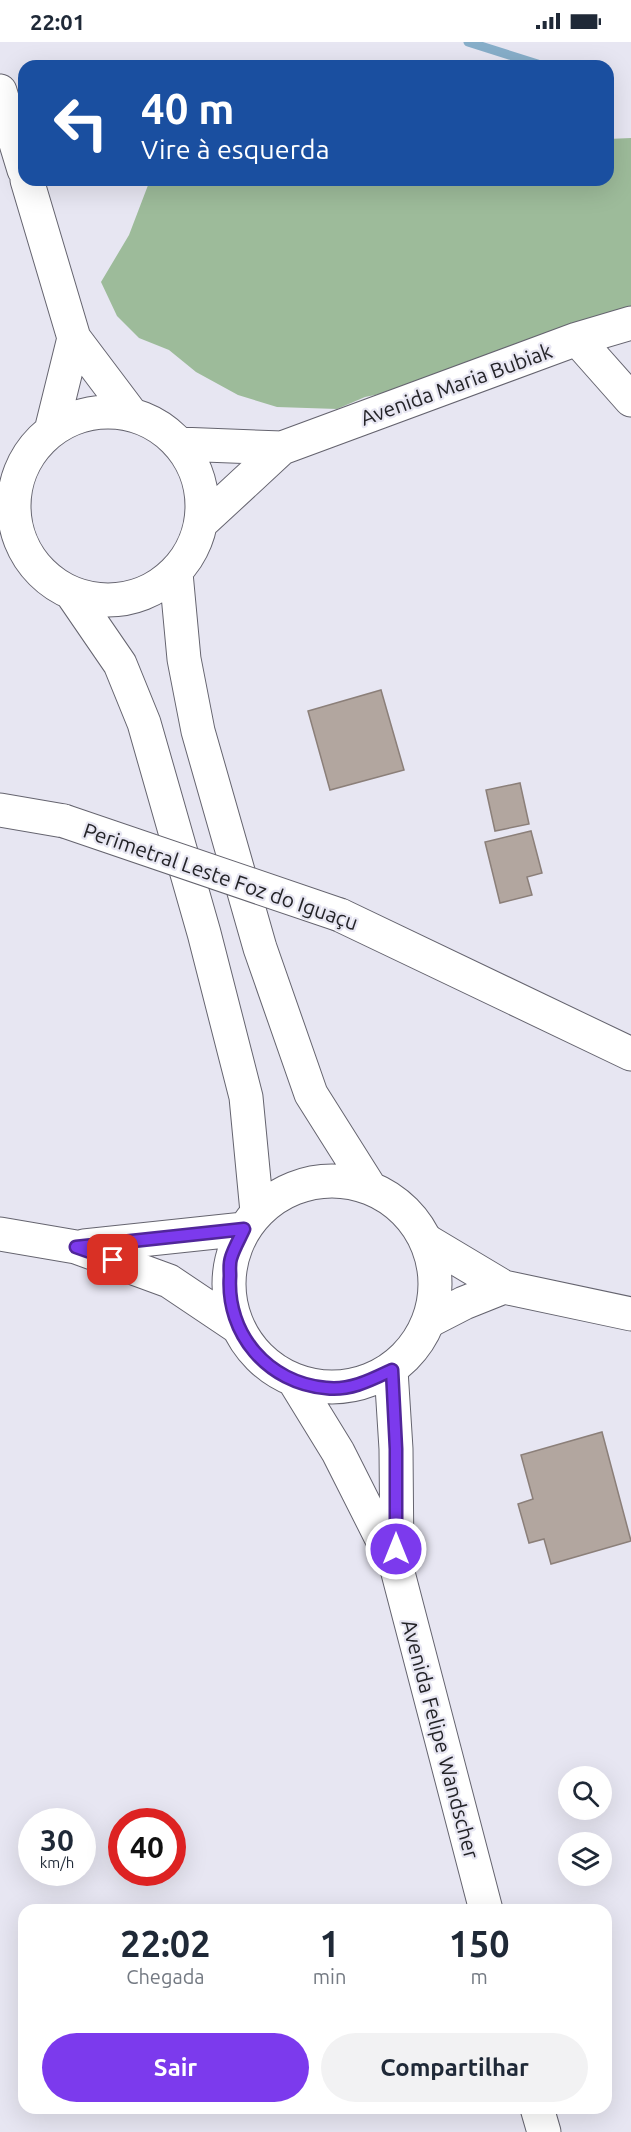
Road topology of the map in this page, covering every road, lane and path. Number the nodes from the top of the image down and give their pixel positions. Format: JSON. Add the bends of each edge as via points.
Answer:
{"nodes":[{"id":1,"x":0,"y":91,"type":"edge"},
{"id":2,"x":18,"y":150,"type":"edge"},
{"id":3,"x":29,"y":186,"type":"edge"},
{"id":4,"x":631,"y":323,"type":"edge"},
{"id":5,"x":74,"y":338,"type":"junction"},
{"id":6,"x":577,"y":339,"type":"junction"},
{"id":7,"x":631,"y":400,"type":"edge"},
{"id":8,"x":132,"y":415,"type":"junction"},
{"id":9,"x":51,"y":431,"type":"junction"},
{"id":10,"x":179,"y":444,"type":"junction"},
{"id":11,"x":282,"y":448,"type":"junction"},
{"id":12,"x":10,"y":480,"type":"edge"},
{"id":13,"x":201,"y":523,"type":"junction"},
{"id":14,"x":15,"y":552,"type":"edge"},
{"id":15,"x":176,"y":573,"type":"junction"},
{"id":16,"x":72,"y":594,"type":"junction"},
{"id":17,"x":0,"y":810,"type":"edge"},
{"id":18,"x":631,"y":1054,"type":"edge"},
{"id":19,"x":369,"y":1186,"type":"junction"},
{"id":20,"x":250,"y":1220,"type":"junction"},
{"id":21,"x":0,"y":1234,"type":"edge"},
{"id":22,"x":427,"y":1241,"type":"junction"},
{"id":23,"x":76,"y":1247,"type":"junction"},
{"id":24,"x":504,"y":1287,"type":"junction"},
{"id":25,"x":631,"y":1314,"type":"edge"},
{"id":26,"x":429,"y":1321,"type":"junction"},
{"id":27,"x":236,"y":1326,"type":"junction"},
{"id":28,"x":392,"y":1370,"type":"junction"},
{"id":29,"x":294,"y":1382,"type":"junction"},
{"id":30,"x":397,"y":1569,"type":"junction"},
{"id":31,"x":484,"y":1904,"type":"edge"},
{"id":32,"x":539,"y":2114,"type":"edge"},
{"id":33,"x":544,"y":2132,"type":"edge"}],
"edges":[{"from":1,"to":2,"type":"main road"},
{"from":3,"to":5,"type":"main road"},
{"from":4,"to":6,"type":"main road","name":"Avenida Maria Bubiak"},
{"from":5,"to":8,"type":"main road"},
{"from":5,"to":9,"type":"main road"},
{"from":6,"to":7,"type":"main road"},
{"from":6,"to":11,"type":"main road","name":"Avenida Maria Bubiak"},
{"from":8,"to":9,"type":"main road","via":[[104,411],[76,417]]},
{"from":8,"to":10,"type":"main road","via":[[158,426]]},
{"from":9,"to":12,"type":"main road"},
{"from":10,"to":11,"type":"main road","name":"Avenida Maria Bubiak"},
{"from":10,"to":13,"type":"main road","via":[[194,467],[200,486]]},
{"from":11,"to":13,"type":"main road","name":"Avenida Maria Bubiak"},
{"from":12,"to":14,"type":"main road","via":[[18,532]]},
{"from":13,"to":15,"type":"main road","via":[[192,550]]},
{"from":14,"to":16,"type":"main road"},
{"from":15,"to":16,"type":"main road","via":[[153,590],[127,599],[99,601]]},
{"from":15,"to":19,"type":"main road","via":[[184,659],[198,731],[260,948],[311,1094]]},
{"from":16,"to":20,"type":"main road","via":[[120,664],[144,723],[204,933],[246,1097]]},
{"from":17,"to":18,"type":"main road","name":"Perimetral Leste Foz do Iguaçu","bridge":true,"via":[[64,821],[340,915]]},
{"from":19,"to":20,"type":"main road","via":[[329,1180],[299,1186]]},
{"from":19,"to":22,"type":"main road","via":[[403,1208]]},
{"from":20,"to":23,"type":"main road"},
{"from":20,"to":27,"type":"main road","via":[[230,1260],[228,1293]]},
{"from":21,"to":23,"type":"main road"},
{"from":22,"to":24,"type":"main road"},
{"from":22,"to":26,"type":"main road","via":[[436,1281]]},
{"from":23,"to":27,"type":"main road","via":[[169,1281]]},
{"from":24,"to":25,"type":"main road"},
{"from":24,"to":26,"type":"main road"},
{"from":26,"to":28,"type":"main road","via":[[414,1348]]},
{"from":27,"to":29,"type":"main road","via":[[260,1360]]},
{"from":28,"to":29,"type":"main road","via":[[361,1385],[327,1389]]},
{"from":28,"to":30,"type":"main road","name":"Avenida Felipe Wandscher"},
{"from":29,"to":30,"type":"main road","name":"Avenida Felipe Wandscher","via":[[338,1452]]},
{"from":30,"to":31,"type":"main road","name":"Avenida Felipe Wandscher"},
{"from":32,"to":33,"type":"main road"}]}
